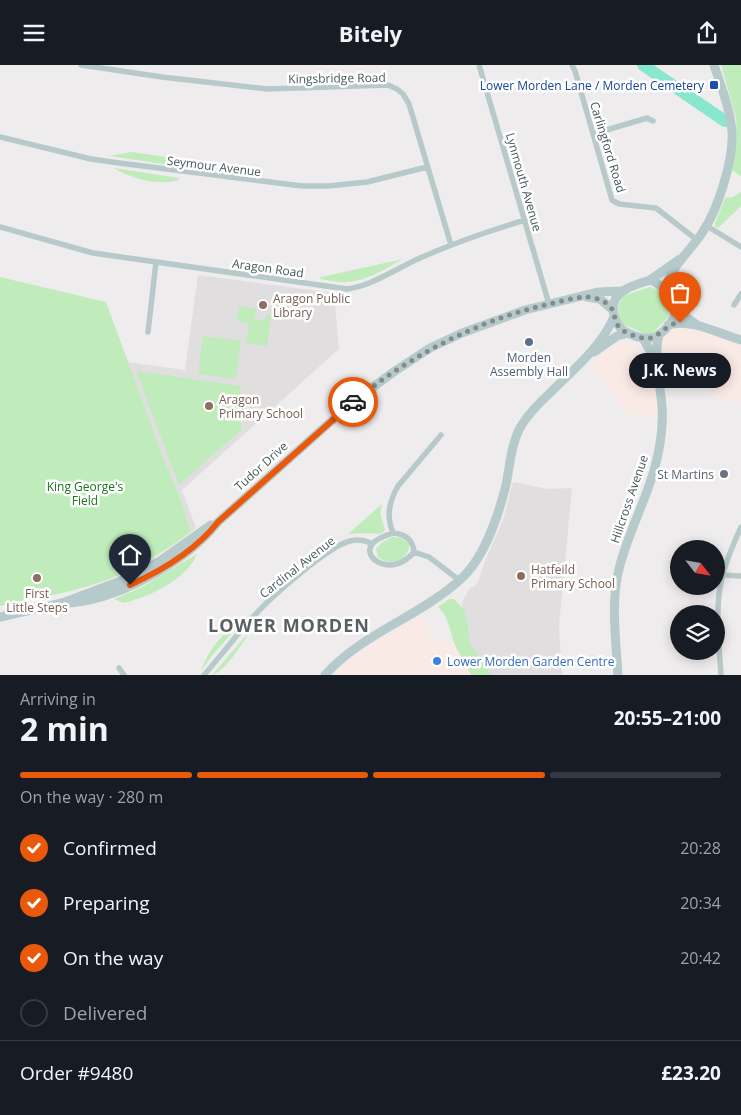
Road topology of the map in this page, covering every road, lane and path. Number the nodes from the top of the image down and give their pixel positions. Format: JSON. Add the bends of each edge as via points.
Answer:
{"nodes":[{"id":1,"x":81,"y":65,"type":"edge"},
{"id":2,"x":479,"y":65,"type":"edge"},
{"id":3,"x":572,"y":65,"type":"edge"},
{"id":4,"x":714,"y":65,"type":"edge"},
{"id":5,"x":653,"y":121,"type":"dead end"},
{"id":6,"x":593,"y":133,"type":"junction"},
{"id":7,"x":0,"y":137,"type":"edge"},
{"id":8,"x":427,"y":167,"type":"junction"},
{"id":9,"x":524,"y":220,"type":"junction"},
{"id":10,"x":707,"y":226,"type":"junction"},
{"id":11,"x":0,"y":227,"type":"edge"},
{"id":12,"x":697,"y":240,"type":"junction"},
{"id":13,"x":451,"y":245,"type":"junction"},
{"id":14,"x":741,"y":247,"type":"edge"},
{"id":15,"x":682,"y":258,"type":"junction"},
{"id":16,"x":156,"y":262,"type":"junction"},
{"id":17,"x":650,"y":280,"type":"junction"},
{"id":18,"x":665,"y":289,"type":"junction"},
{"id":19,"x":622,"y":291,"type":"junction"},
{"id":20,"x":741,"y":294,"type":"edge"},
{"id":21,"x":585,"y":297,"type":"junction"},
{"id":22,"x":549,"y":304,"type":"junction"},
{"id":23,"x":734,"y":305,"type":"dead end"},
{"id":24,"x":675,"y":309,"type":"junction"},
{"id":25,"x":614,"y":313,"type":"junction"},
{"id":26,"x":668,"y":325,"type":"junction"},
{"id":27,"x":698,"y":326,"type":"junction"},
{"id":28,"x":148,"y":332,"type":"dead end"},
{"id":29,"x":628,"y":333,"type":"junction"},
{"id":30,"x":659,"y":334,"type":"junction"},
{"id":31,"x":643,"y":338,"type":"junction"},
{"id":32,"x":741,"y":340,"type":"edge"},
{"id":33,"x":589,"y":355,"type":"junction"},
{"id":34,"x":656,"y":361,"type":"junction"},
{"id":35,"x":441,"y":435,"type":"dead end"},
{"id":36,"x":741,"y":527,"type":"edge"},
{"id":37,"x":393,"y":533,"type":"junction"},
{"id":38,"x":372,"y":544,"type":"junction"},
{"id":39,"x":414,"y":552,"type":"junction"},
{"id":40,"x":725,"y":567,"type":"edge"},
{"id":41,"x":725,"y":575,"type":"edge"},
{"id":42,"x":741,"y":577,"type":"edge"},
{"id":43,"x":459,"y":580,"type":"junction"},
{"id":44,"x":720,"y":595,"type":"edge"},
{"id":45,"x":0,"y":617,"type":"edge"},
{"id":46,"x":119,"y":668,"type":"dead end"},
{"id":47,"x":124,"y":675,"type":"edge"},
{"id":48,"x":204,"y":675,"type":"edge"},
{"id":49,"x":325,"y":675,"type":"edge"},
{"id":50,"x":618,"y":675,"type":"edge"},
{"id":51,"x":721,"y":675,"type":"edge"}],
"edges":[{"from":1,"to":8,"type":"street","name":"Kingsbridge Road","via":[[267,89],[393,87],[403,93],[409,104]]},
{"from":2,"to":9,"type":"street","name":"Lynmouth Avenue"},
{"from":3,"to":6,"type":"street","name":"Carlingford Road"},
{"from":4,"to":10,"type":"street","via":[[732,132],[724,180]]},
{"from":5,"to":6,"type":"street","via":[[647,118]]},
{"from":6,"to":12,"type":"street","name":"Carlingford Road","via":[[612,200],[619,204],[656,208]]},
{"from":7,"to":8,"type":"street","name":"Seymour Avenue","via":[[91,159],[302,186],[367,182]]},
{"from":8,"to":13,"type":"street","name":"Kingsbridge Road"},
{"from":9,"to":13,"type":"street","name":"Aragon Road"},
{"from":9,"to":22,"type":"street","name":"Lynmouth Avenue"},
{"from":10,"to":12,"type":"street"},
{"from":10,"to":14,"type":"street"},
{"from":11,"to":16,"type":"street","name":"Aragon Road","via":[[93,253]]},
{"from":12,"to":15,"type":"street"},
{"from":13,"to":16,"type":"street","name":"Aragon Road","via":[[369,284],[347,289]]},
{"from":15,"to":17,"type":"street"},
{"from":15,"to":18,"type":"street","via":[[667,280]]},
{"from":16,"to":28,"type":"street"},
{"from":17,"to":18,"type":"street"},
{"from":17,"to":19,"type":"street"},
{"from":18,"to":24,"type":"street"},
{"from":19,"to":21,"type":"street","name":"Tudor Drive","via":[[598,292]]},
{"from":19,"to":25,"type":"street","via":[[616,297]]},
{"from":20,"to":23,"type":"street"},
{"from":21,"to":22,"type":"street","name":"Tudor Drive"},
{"from":21,"to":25,"type":"street","via":[[600,299]]},
{"from":22,"to":45,"type":"street","name":"Tudor Drive","via":[[462,333],[430,348],[395,371],[355,400],[218,522],[208,535],[161,569],[101,597]]},
{"from":24,"to":26,"type":"street"},
{"from":24,"to":27,"type":"street"},
{"from":25,"to":29,"type":"street","via":[[621,329]]},
{"from":25,"to":33,"type":"street","via":[[606,333]]},
{"from":26,"to":27,"type":"street"},
{"from":26,"to":30,"type":"street"},
{"from":27,"to":32,"type":"street"},
{"from":29,"to":31,"type":"street"},
{"from":29,"to":33,"type":"street","via":[[617,336]]},
{"from":30,"to":31,"type":"street"},
{"from":30,"to":34,"type":"street","name":"Hillcross Avenue"},
{"from":31,"to":34,"type":"street","name":"Hillcross Avenue"},
{"from":33,"to":43,"type":"street","via":[[535,407],[521,427],[494,522],[477,559]]},
{"from":34,"to":50,"type":"street","name":"Hillcross Avenue","via":[[662,432],[654,469],[617,576]]},
{"from":35,"to":37,"type":"street","via":[[393,495],[389,522]]},
{"from":36,"to":40,"type":"street"},
{"from":37,"to":38,"type":"street"},
{"from":37,"to":39,"type":"street","via":[[409,539]]},
{"from":38,"to":39,"type":"street","via":[[372,556],[386,566],[406,561]]},
{"from":38,"to":48,"type":"street","name":"Cardinal Avenue","via":[[362,539],[348,541],[297,577],[255,615]]},
{"from":39,"to":43,"type":"street","via":[[428,557]]},
{"from":41,"to":42,"type":"street"},
{"from":43,"to":49,"type":"street","via":[[433,601],[345,655]]},
{"from":44,"to":51,"type":"street"},
{"from":46,"to":47,"type":"street"}]}
